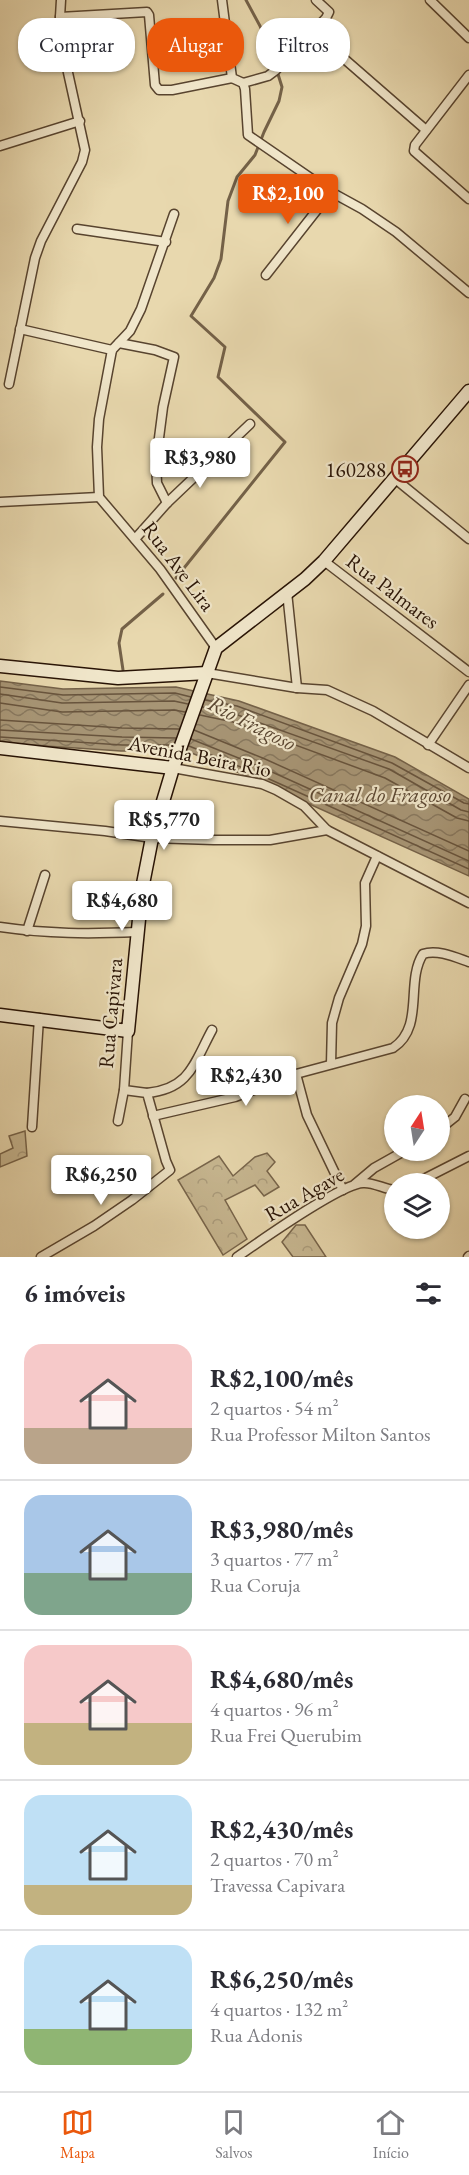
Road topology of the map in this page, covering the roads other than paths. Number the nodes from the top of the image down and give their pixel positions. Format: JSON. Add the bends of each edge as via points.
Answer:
{"nodes":[{"id":1,"x":61,"y":0,"type":"edge"},
{"id":2,"x":222,"y":0,"type":"edge"},
{"id":3,"x":316,"y":0,"type":"edge"},
{"id":4,"x":430,"y":0,"type":"edge"},
{"id":5,"x":60,"y":17,"type":"junction"},
{"id":6,"x":469,"y":38,"type":"edge"},
{"id":7,"x":350,"y":65,"type":"edge"},
{"id":8,"x":469,"y":75,"type":"edge"},
{"id":9,"x":232,"y":78,"type":"junction"},
{"id":10,"x":243,"y":83,"type":"junction"},
{"id":11,"x":80,"y":121,"type":"junction"},
{"id":12,"x":426,"y":130,"type":"junction"},
{"id":13,"x":0,"y":146,"type":"edge"},
{"id":14,"x":331,"y":192,"type":"junction"},
{"id":15,"x":469,"y":199,"type":"edge"},
{"id":16,"x":174,"y":214,"type":"dead end"},
{"id":17,"x":77,"y":229,"type":"dead end"},
{"id":18,"x":166,"y":242,"type":"junction"},
{"id":19,"x":266,"y":275,"type":"dead end"},
{"id":20,"x":469,"y":293,"type":"edge"},
{"id":21,"x":20,"y":329,"type":"junction"},
{"id":22,"x":116,"y":347,"type":"junction"},
{"id":23,"x":9,"y":384,"type":"dead end"},
{"id":24,"x":466,"y":399,"type":"edge"},
{"id":25,"x":250,"y":424,"type":"dead end"},
{"id":26,"x":394,"y":478,"type":"junction"},
{"id":27,"x":99,"y":497,"type":"junction"},
{"id":28,"x":0,"y":502,"type":"edge"},
{"id":29,"x":167,"y":502,"type":"junction"},
{"id":30,"x":135,"y":538,"type":"junction"},
{"id":31,"x":469,"y":539,"type":"edge"},
{"id":32,"x":324,"y":561,"type":"junction"},
{"id":33,"x":287,"y":592,"type":"junction"},
{"id":34,"x":216,"y":648,"type":"junction"},
{"id":35,"x":0,"y":666,"type":"edge"},
{"id":36,"x":469,"y":672,"type":"edge"},
{"id":37,"x":206,"y":677,"type":"junction"},
{"id":38,"x":469,"y":685,"type":"edge"},
{"id":39,"x":297,"y":688,"type":"junction"},
{"id":40,"x":428,"y":745,"type":"junction"},
{"id":41,"x":0,"y":748,"type":"edge"},
{"id":42,"x":175,"y":762,"type":"junction"},
{"id":43,"x":469,"y":768,"type":"edge"},
{"id":44,"x":0,"y":820,"type":"edge"},
{"id":45,"x":327,"y":830,"type":"junction"},
{"id":46,"x":152,"y":838,"type":"junction"},
{"id":47,"x":377,"y":856,"type":"junction"},
{"id":48,"x":45,"y":875,"type":"dead end"},
{"id":49,"x":469,"y":903,"type":"edge"},
{"id":50,"x":0,"y":927,"type":"edge"},
{"id":51,"x":27,"y":931,"type":"junction"},
{"id":52,"x":137,"y":932,"type":"junction"},
{"id":53,"x":469,"y":962,"type":"edge"},
{"id":54,"x":0,"y":1015,"type":"edge"},
{"id":55,"x":39,"y":1018,"type":"junction"},
{"id":56,"x":212,"y":1030,"type":"dead end"},
{"id":57,"x":128,"y":1031,"type":"junction"},
{"id":58,"x":331,"y":1064,"type":"junction"},
{"id":59,"x":297,"y":1074,"type":"junction"},
{"id":60,"x":124,"y":1090,"type":"junction"},
{"id":61,"x":147,"y":1093,"type":"junction"},
{"id":62,"x":465,"y":1099,"type":"dead end"},
{"id":63,"x":153,"y":1116,"type":"junction"},
{"id":64,"x":118,"y":1121,"type":"dead end"},
{"id":65,"x":450,"y":1121,"type":"edge"},
{"id":66,"x":32,"y":1127,"type":"dead end"},
{"id":67,"x":469,"y":1156,"type":"edge"},
{"id":68,"x":386,"y":1161,"type":"edge"},
{"id":69,"x":436,"y":1173,"type":"edge"},
{"id":70,"x":353,"y":1186,"type":"junction"},
{"id":71,"x":384,"y":1187,"type":"edge"},
{"id":72,"x":343,"y":1190,"type":"junction"},
{"id":73,"x":41,"y":1257,"type":"edge"},
{"id":74,"x":237,"y":1257,"type":"edge"}],
"edges":[{"from":1,"to":5,"type":"street"},
{"from":2,"to":9,"type":"street"},
{"from":3,"to":10,"type":"street","via":[[329,12],[326,18],[276,70]]},
{"from":4,"to":6,"type":"street"},
{"from":5,"to":9,"type":"street","via":[[147,12],[155,85],[159,90]]},
{"from":5,"to":11,"type":"street"},
{"from":7,"to":12,"type":"street"},
{"from":8,"to":12,"type":"street"},
{"from":9,"to":10,"type":"street"},
{"from":10,"to":14,"type":"street","via":[[246,131]]},
{"from":11,"to":13,"type":"street"},
{"from":11,"to":21,"type":"street","via":[[85,150],[82,162],[41,241]]},
{"from":12,"to":15,"type":"street","via":[[415,145],[415,153]]},
{"from":14,"to":19,"type":"street"},
{"from":14,"to":20,"type":"street","via":[[389,228]]},
{"from":16,"to":18,"type":"street"},
{"from":17,"to":18,"type":"street"},
{"from":18,"to":22,"type":"street","via":[[141,309]]},
{"from":21,"to":22,"type":"street"},
{"from":21,"to":23,"type":"street"},
{"from":22,"to":27,"type":"street","via":[[99,419]]},
{"from":22,"to":29,"type":"street","via":[[155,350],[174,357],[156,461],[157,483]]},
{"from":24,"to":26,"type":"main road"},
{"from":25,"to":29,"type":"street"},
{"from":26,"to":31,"type":"street"},
{"from":26,"to":32,"type":"main road"},
{"from":27,"to":28,"type":"street"},
{"from":27,"to":30,"type":"street","name":"Rua Ave Lira"},
{"from":29,"to":30,"type":"street"},
{"from":30,"to":34,"type":"street","name":"Rua Ave Lira"},
{"from":32,"to":33,"type":"main road"},
{"from":32,"to":36,"type":"street","name":"Rua Palmares"},
{"from":33,"to":34,"type":"main road"},
{"from":33,"to":39,"type":"street"},
{"from":34,"to":37,"type":"main road"},
{"from":35,"to":37,"type":"main road","via":[[118,678]]},
{"from":37,"to":39,"type":"street"},
{"from":37,"to":42,"type":"main road"},
{"from":38,"to":40,"type":"street"},
{"from":39,"to":40,"type":"street","via":[[327,690],[359,704]]},
{"from":40,"to":43,"type":"street"},
{"from":41,"to":42,"type":"main road","name":"Avenida Beira Rio"},
{"from":42,"to":45,"type":"street","name":"Avenida Beira Rio","via":[[262,784],[304,806]]},
{"from":42,"to":46,"type":"main road","name":"Rua Capivara"},
{"from":44,"to":46,"type":"street"},
{"from":45,"to":46,"type":"street","via":[[270,840]]},
{"from":45,"to":47,"type":"street","name":"Avenida Beira Rio"},
{"from":46,"to":52,"type":"main road","name":"Rua Capivara"},
{"from":47,"to":49,"type":"street","name":"Avenida Beira Rio"},
{"from":47,"to":58,"type":"street","via":[[365,883],[366,926],[362,944],[332,1023]]},
{"from":48,"to":51,"type":"street"},
{"from":50,"to":51,"type":"street"},
{"from":51,"to":52,"type":"street","via":[[77,935]]},
{"from":52,"to":57,"type":"main road","name":"Rua Capivara"},
{"from":53,"to":58,"type":"street","via":[[426,953],[420,959],[407,1034],[385,1052]]},
{"from":54,"to":55,"type":"main road"},
{"from":55,"to":57,"type":"main road"},
{"from":55,"to":66,"type":"street"},
{"from":56,"to":61,"type":"street","via":[[184,1080],[171,1088]]},
{"from":57,"to":60,"type":"street","name":"Rua Capivara"},
{"from":58,"to":59,"type":"street"},
{"from":59,"to":63,"type":"street","via":[[235,1097]]},
{"from":59,"to":72,"type":"street","via":[[307,1115]]},
{"from":60,"to":61,"type":"street","name":"Rua Capivara"},
{"from":60,"to":64,"type":"street"},
{"from":61,"to":63,"type":"street"},
{"from":62,"to":65,"type":"street"},
{"from":63,"to":73,"type":"street","via":[[170,1170],[94,1226]]},
{"from":67,"to":69,"type":"street"},
{"from":68,"to":70,"type":"street"},
{"from":70,"to":71,"type":"street","name":"Rua Agave","via":[[368,1183]]},
{"from":70,"to":72,"type":"street","name":"Rua Agave"},
{"from":72,"to":74,"type":"street","name":"Rua Agave"}]}
